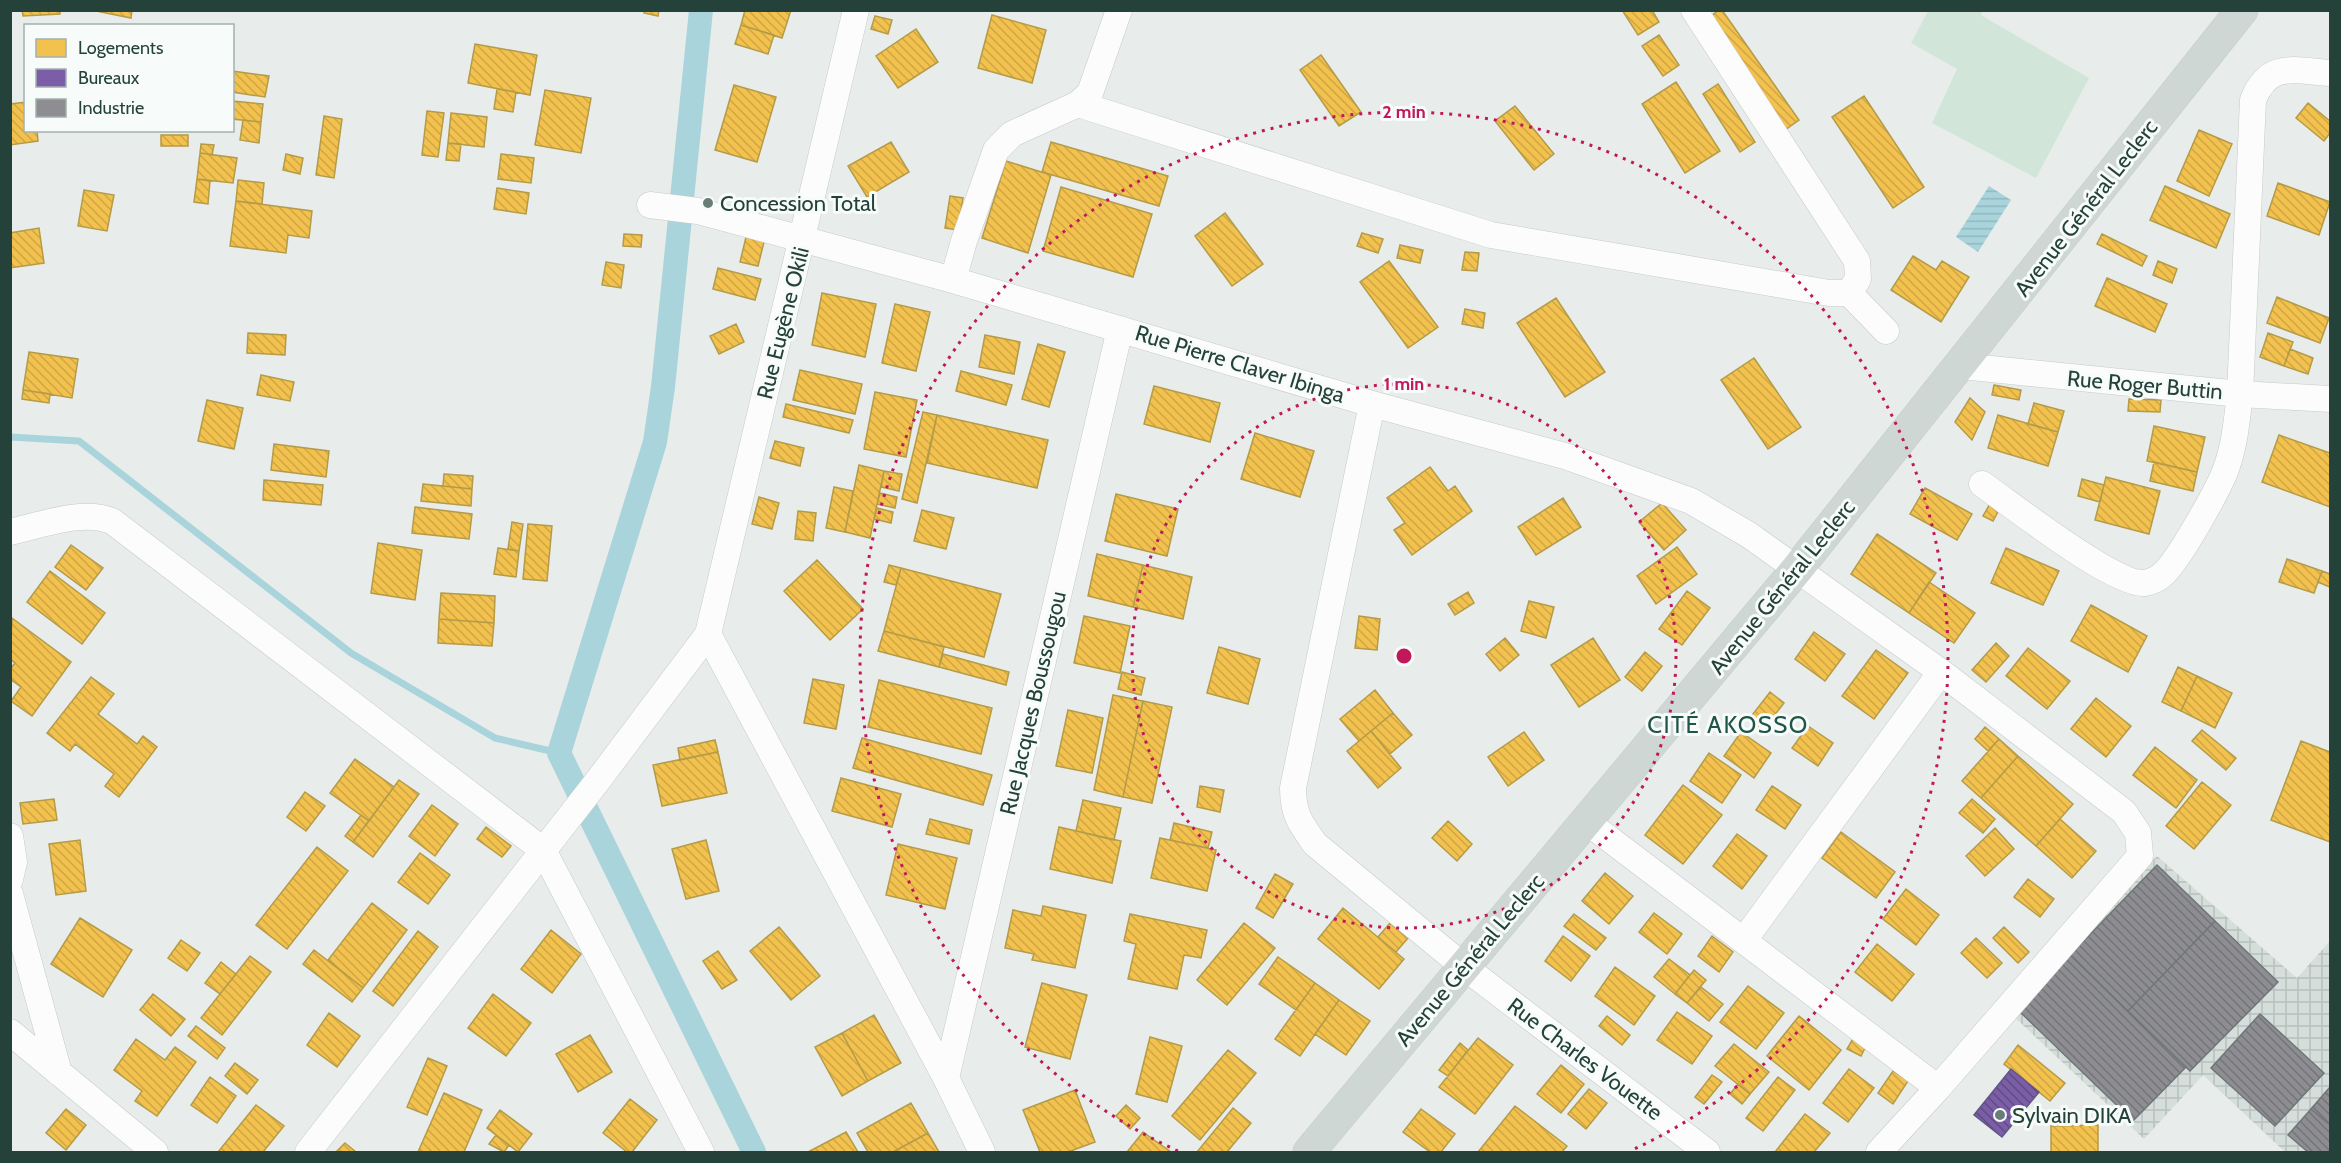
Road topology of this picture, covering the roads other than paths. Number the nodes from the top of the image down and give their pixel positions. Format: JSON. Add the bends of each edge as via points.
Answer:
{"nodes":[{"id":1,"x":856,"y":10,"type":"edge"},
{"id":2,"x":1119,"y":10,"type":"edge"},
{"id":3,"x":1694,"y":10,"type":"edge"},
{"id":4,"x":2242,"y":10,"type":"edge"},
{"id":5,"x":2331,"y":73,"type":"edge"},
{"id":6,"x":1078,"y":104,"type":"junction"},
{"id":7,"x":650,"y":205,"type":"dead end"},
{"id":8,"x":804,"y":238,"type":"junction"},
{"id":9,"x":953,"y":280,"type":"junction"},
{"id":10,"x":1850,"y":293,"type":"junction"},
{"id":11,"x":1120,"y":328,"type":"junction"},
{"id":12,"x":1886,"y":331,"type":"dead end"},
{"id":13,"x":1961,"y":366,"type":"junction"},
{"id":14,"x":2240,"y":394,"type":"junction"},
{"id":15,"x":2331,"y":399,"type":"edge"},
{"id":16,"x":1372,"y":404,"type":"junction"},
{"id":17,"x":1982,"y":484,"type":"dead end"},
{"id":18,"x":10,"y":532,"type":"edge"},
{"id":19,"x":1797,"y":569,"type":"junction"},
{"id":20,"x":708,"y":634,"type":"junction"},
{"id":21,"x":1941,"y":672,"type":"junction"},
{"id":22,"x":1587,"y":822,"type":"junction"},
{"id":23,"x":10,"y":836,"type":"edge"},
{"id":24,"x":543,"y":850,"type":"junction"},
{"id":25,"x":10,"y":879,"type":"edge"},
{"id":26,"x":10,"y":894,"type":"edge"},
{"id":27,"x":1744,"y":940,"type":"junction"},
{"id":28,"x":1463,"y":966,"type":"junction"},
{"id":29,"x":10,"y":1032,"type":"edge"},
{"id":30,"x":59,"y":1073,"type":"junction"},
{"id":31,"x":946,"y":1078,"type":"junction"},
{"id":32,"x":1938,"y":1088,"type":"junction"},
{"id":33,"x":155,"y":1152,"type":"edge"},
{"id":34,"x":308,"y":1152,"type":"edge"},
{"id":35,"x":701,"y":1152,"type":"edge"},
{"id":36,"x":982,"y":1152,"type":"edge"},
{"id":37,"x":1309,"y":1152,"type":"edge"},
{"id":38,"x":1707,"y":1152,"type":"edge"},
{"id":39,"x":1879,"y":1152,"type":"edge"}],
"edges":[{"from":1,"to":8,"type":"street","name":"Rue Eugène Okili"},
{"from":2,"to":6,"type":"street","via":[[1090,93]]},
{"from":3,"to":10,"type":"street","via":[[1857,261],[1858,279]]},
{"from":4,"to":13,"type":"main road","name":"Avenue Général Leclerc"},
{"from":5,"to":14,"type":"street","via":[[2279,70],[2259,83],[2253,100]]},
{"from":6,"to":9,"type":"street","via":[[1012,134],[996,150]]},
{"from":6,"to":10,"type":"street","via":[[1491,235],[1829,293]]},
{"from":7,"to":8,"type":"street","name":"Rue Pierre Claver Ibinga","via":[[698,211]]},
{"from":8,"to":9,"type":"street","name":"Rue Pierre Claver Ibinga"},
{"from":8,"to":20,"type":"street","name":"Rue Eugène Okili"},
{"from":9,"to":11,"type":"street","name":"Rue Pierre Claver Ibinga"},
{"from":10,"to":12,"type":"street"},
{"from":11,"to":16,"type":"street","name":"Rue Pierre Claver Ibinga"},
{"from":11,"to":31,"type":"street","name":"Rue Jacques Boussougou"},
{"from":13,"to":14,"type":"street","name":"Rue Roger Buttin"},
{"from":13,"to":19,"type":"main road","name":"Avenue Général Leclerc"},
{"from":14,"to":15,"type":"street","name":"Rue Roger Buttin"},
{"from":14,"to":17,"type":"street","via":[[2227,465],[2215,495],[2170,565],[2161,576],[2146,583],[2132,582],[2107,570]]},
{"from":16,"to":19,"type":"street","name":"Rue Pierre Claver Ibinga","via":[[1565,456],[1682,498],[1749,535]]},
{"from":16,"to":28,"type":"street","name":"Rue Charles Vouette","via":[[1293,788],[1293,806],[1315,844]]},
{"from":18,"to":24,"type":"street","via":[[85,516],[112,521]]},
{"from":19,"to":21,"type":"street","name":"Rue Pierre Claver Ibinga"},
{"from":19,"to":22,"type":"main road","name":"Avenue Général Leclerc"},
{"from":20,"to":24,"type":"street"},
{"from":20,"to":31,"type":"street"},
{"from":21,"to":27,"type":"street"},
{"from":21,"to":32,"type":"street","name":"Rue Pierre Claver Ibinga","via":[[2124,812],[2138,833],[2140,856]]},
{"from":22,"to":27,"type":"street"},
{"from":22,"to":28,"type":"main road","name":"Avenue Général Leclerc"},
{"from":23,"to":25,"type":"street","via":[[14,862]]},
{"from":24,"to":34,"type":"street"},
{"from":24,"to":35,"type":"street"},
{"from":26,"to":30,"type":"street"},
{"from":27,"to":32,"type":"street"},
{"from":28,"to":37,"type":"main road","name":"Avenue Général Leclerc"},
{"from":28,"to":38,"type":"street","name":"Rue Charles Vouette"},
{"from":29,"to":30,"type":"street"},
{"from":30,"to":33,"type":"street"},
{"from":31,"to":36,"type":"street"},
{"from":32,"to":39,"type":"street","name":"Rue Pierre Claver Ibinga"}]}
